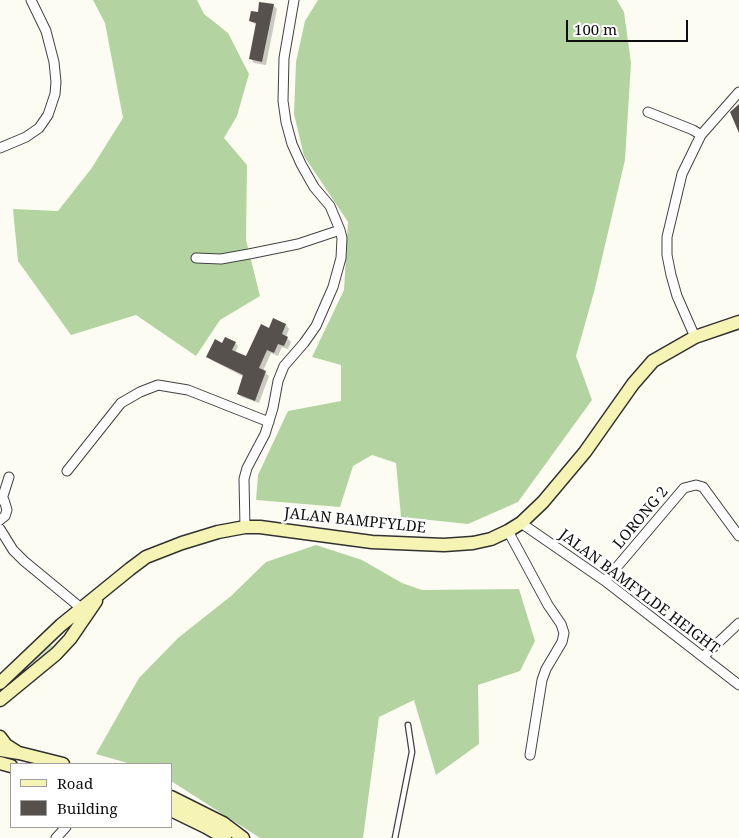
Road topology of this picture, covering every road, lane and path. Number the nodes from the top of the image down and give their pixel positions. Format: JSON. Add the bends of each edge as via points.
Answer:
{"nodes":[{"id":1,"x":31,"y":0,"type":"edge"},
{"id":2,"x":294,"y":0,"type":"edge"},
{"id":3,"x":739,"y":92,"type":"edge"},
{"id":4,"x":648,"y":112,"type":"dead end"},
{"id":5,"x":701,"y":135,"type":"junction"},
{"id":6,"x":0,"y":148,"type":"edge"},
{"id":7,"x":340,"y":230,"type":"junction"},
{"id":8,"x":196,"y":258,"type":"dead end"},
{"id":9,"x":739,"y":322,"type":"edge"},
{"id":10,"x":694,"y":337,"type":"junction"},
{"id":11,"x":269,"y":422,"type":"junction"},
{"id":12,"x":67,"y":471,"type":"dead end"},
{"id":13,"x":9,"y":477,"type":"dead end"},
{"id":14,"x":1,"y":499,"type":"edge"},
{"id":15,"x":0,"y":520,"type":"edge"},
{"id":16,"x":521,"y":523,"type":"junction"},
{"id":17,"x":245,"y":527,"type":"junction"},
{"id":18,"x":0,"y":529,"type":"edge"},
{"id":19,"x":508,"y":531,"type":"junction"},
{"id":20,"x":739,"y":536,"type":"edge"},
{"id":21,"x":605,"y":581,"type":"junction"},
{"id":22,"x":104,"y":591,"type":"junction"},
{"id":23,"x":81,"y":608,"type":"junction"},
{"id":24,"x":739,"y":623,"type":"edge"},
{"id":25,"x":45,"y":642,"type":"junction"},
{"id":26,"x":56,"y":654,"type":"junction"},
{"id":27,"x":704,"y":656,"type":"junction"},
{"id":28,"x":0,"y":683,"type":"edge"},
{"id":29,"x":739,"y":685,"type":"edge"},
{"id":30,"x":0,"y":700,"type":"edge"},
{"id":31,"x":408,"y":725,"type":"dead end"},
{"id":32,"x":0,"y":737,"type":"edge"},
{"id":33,"x":0,"y":750,"type":"edge"},
{"id":34,"x":19,"y":753,"type":"junction"},
{"id":35,"x":530,"y":755,"type":"dead end"},
{"id":36,"x":59,"y":763,"type":"edge"},
{"id":37,"x":172,"y":798,"type":"edge"},
{"id":38,"x":172,"y":810,"type":"edge"},
{"id":39,"x":65,"y":828,"type":"edge"},
{"id":40,"x":56,"y":838,"type":"edge"},
{"id":41,"x":225,"y":838,"type":"edge"},
{"id":42,"x":243,"y":838,"type":"edge"},
{"id":43,"x":396,"y":838,"type":"edge"}],
"edges":[{"from":1,"to":6,"type":"street","via":[[46,31],[52,54],[55,94],[48,116],[39,128]]},
{"from":2,"to":7,"type":"street","via":[[284,58],[286,122],[300,164],[330,206]]},
{"from":3,"to":5,"type":"street"},
{"from":4,"to":5,"type":"street"},
{"from":5,"to":10,"type":"street","via":[[682,174],[666,237],[673,282]]},
{"from":7,"to":8,"type":"street","via":[[298,244],[249,254]]},
{"from":7,"to":11,"type":"street","via":[[342,258],[333,286],[316,326],[284,366]]},
{"from":9,"to":10,"type":"street","name":"JALAN BAMPFYLDE"},
{"from":10,"to":16,"type":"street","name":"JALAN BAMPFYLDE","via":[[653,361],[586,452]]},
{"from":11,"to":12,"type":"street","via":[[188,390],[158,384],[122,403]]},
{"from":11,"to":17,"type":"street","via":[[244,479]]},
{"from":13,"to":14,"type":"street"},
{"from":14,"to":15,"type":"street","via":[[6,505],[6,513]]},
{"from":16,"to":19,"type":"street","name":"JALAN BAMPFYLDE"},
{"from":16,"to":21,"type":"street","name":"JALAN BAMFYLDE HEIGHT"},
{"from":17,"to":19,"type":"street","name":"JALAN BAMPFYLDE","via":[[372,542],[444,545],[473,543]]},
{"from":17,"to":22,"type":"street","name":"JALAN BAMPFYLDE","via":[[182,543],[146,557]]},
{"from":18,"to":23,"type":"street","via":[[24,561]]},
{"from":19,"to":35,"type":"street","via":[[564,633],[542,680]]},
{"from":20,"to":21,"type":"street","name":"LORONG 2","via":[[703,487],[684,488]]},
{"from":21,"to":27,"type":"street","name":"JALAN BAMFYLDE HEIGHT"},
{"from":22,"to":23,"type":"street","name":"JALAN BAMPFYLDE"},
{"from":22,"to":26,"type":"street","name":"JALAN BAMPFYLDE"},
{"from":23,"to":25,"type":"street","name":"JALAN BAMPFYLDE"},
{"from":24,"to":27,"type":"street"},
{"from":25,"to":26,"type":"street","via":[[55,644],[58,648]]},
{"from":25,"to":28,"type":"street","name":"JALAN BAMPFYLDE"},
{"from":26,"to":30,"type":"street","name":"JALAN BAMPFYLDE"},
{"from":27,"to":29,"type":"street","name":"JALAN BAMFYLDE HEIGHT"},
{"from":31,"to":43,"type":"lane","via":[[412,752]]},
{"from":32,"to":34,"type":"street"},
{"from":33,"to":34,"type":"street"},
{"from":34,"to":36,"type":"street"},
{"from":37,"to":42,"type":"street","via":[[224,823]]},
{"from":38,"to":41,"type":"street"},
{"from":39,"to":40,"type":"street"}]}
